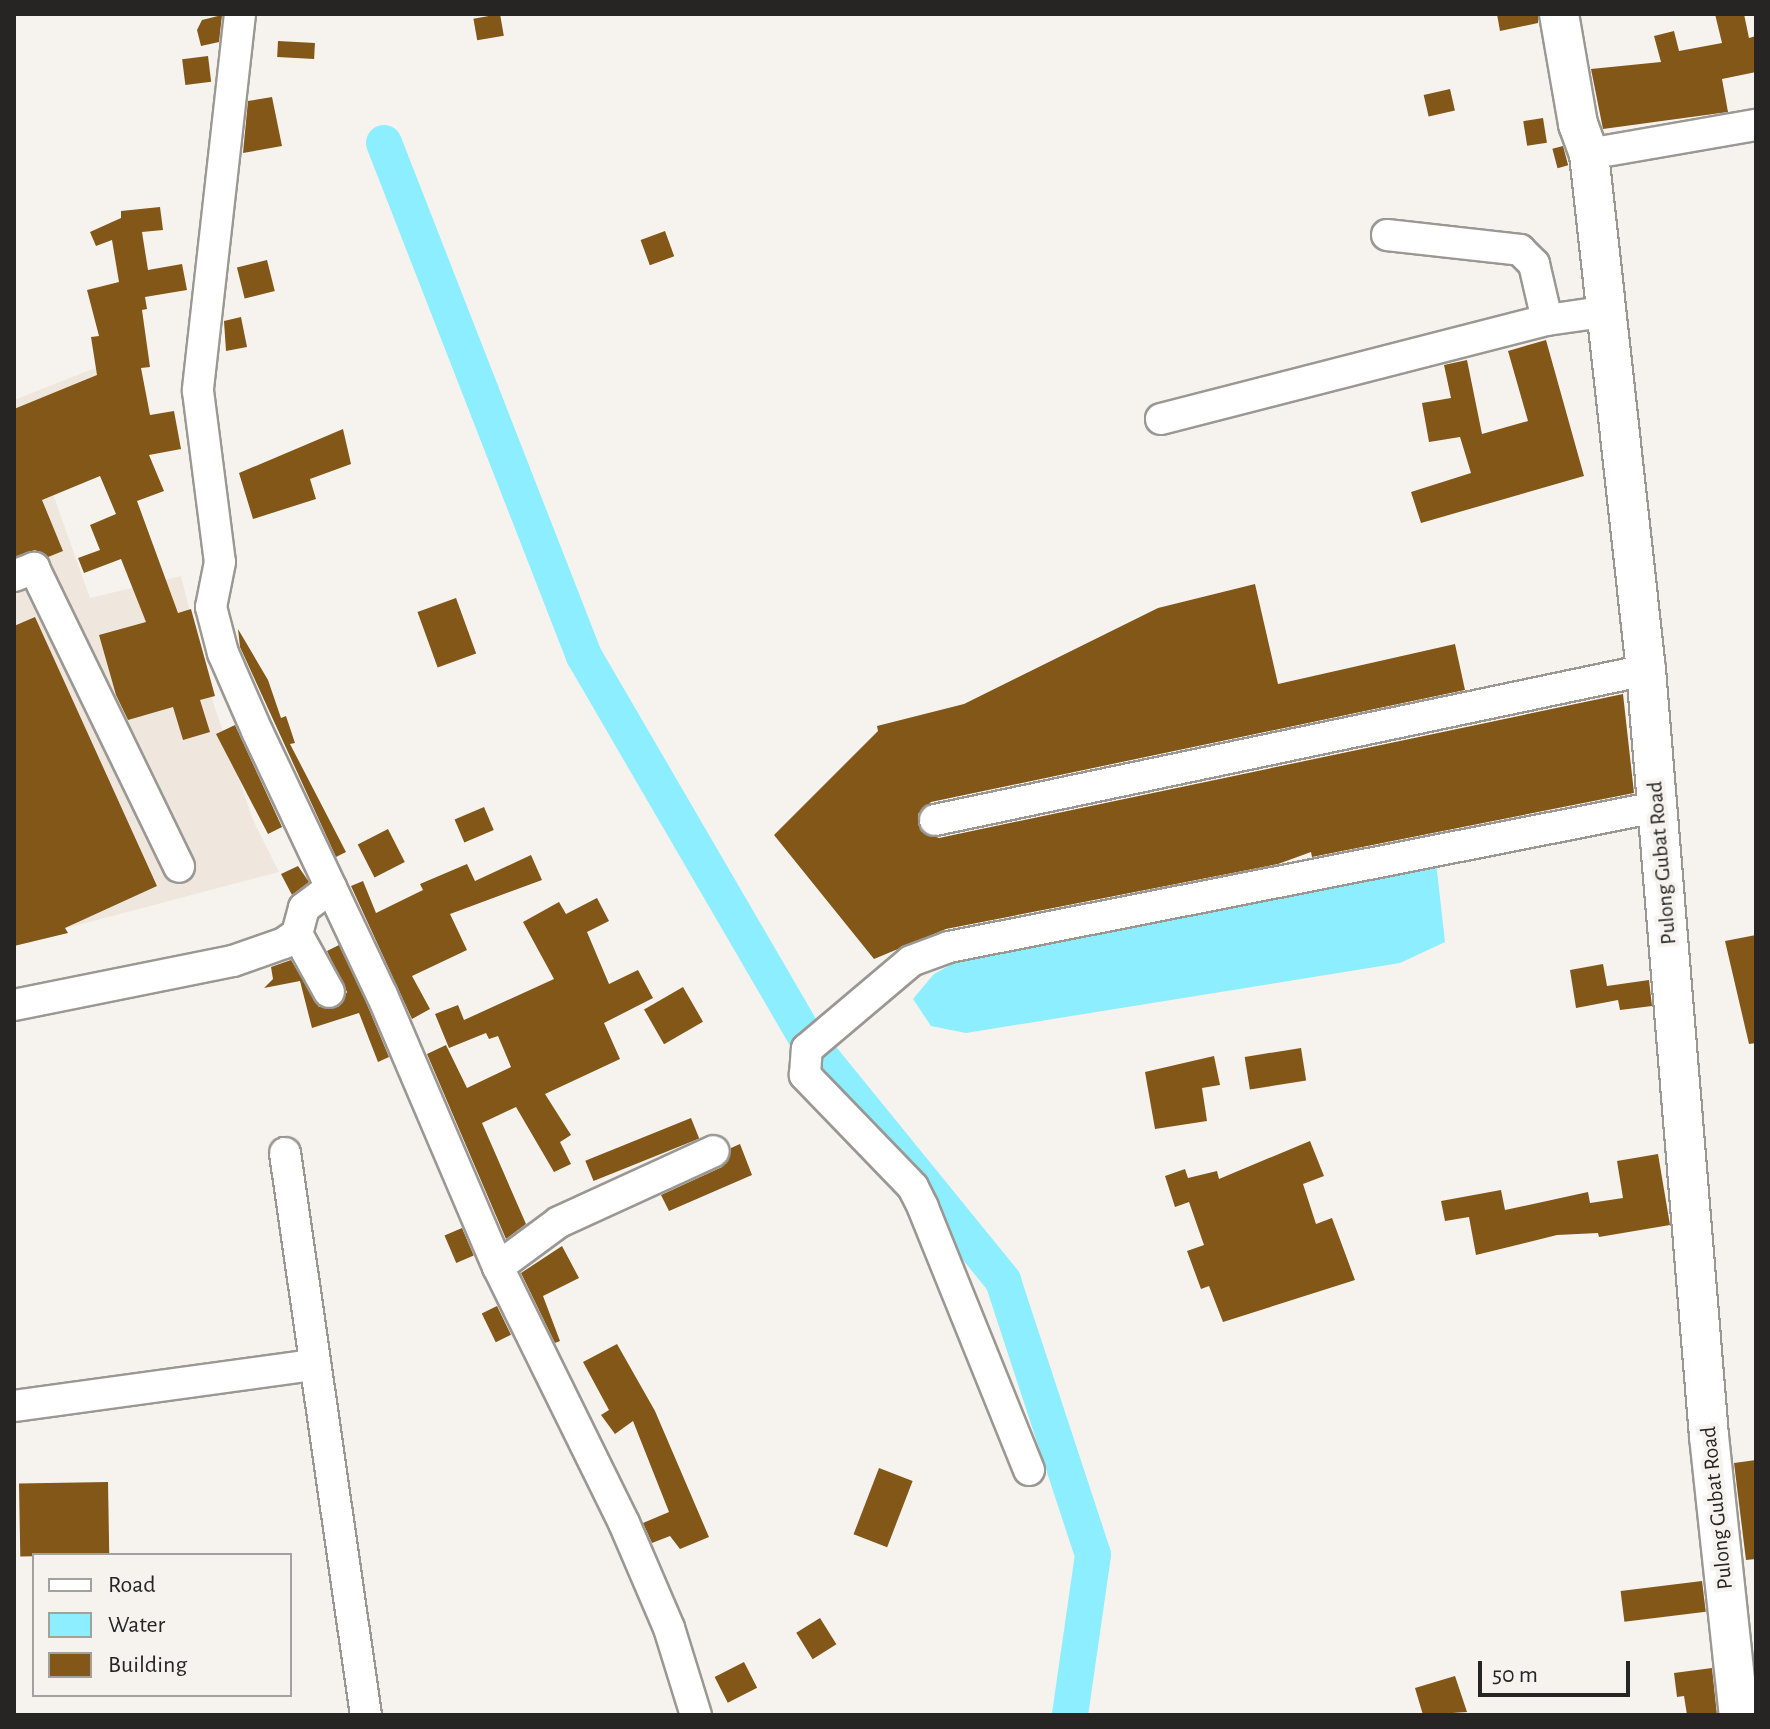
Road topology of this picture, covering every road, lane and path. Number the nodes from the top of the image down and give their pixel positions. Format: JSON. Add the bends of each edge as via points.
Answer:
{"nodes":[{"id":1,"x":240,"y":14,"type":"edge"},
{"id":2,"x":1559,"y":14,"type":"edge"},
{"id":3,"x":1756,"y":125,"type":"edge"},
{"id":4,"x":1589,"y":154,"type":"junction"},
{"id":5,"x":1387,"y":235,"type":"dead end"},
{"id":6,"x":1603,"y":312,"type":"junction"},
{"id":7,"x":1547,"y":320,"type":"junction"},
{"id":8,"x":1161,"y":419,"type":"dead end"},
{"id":9,"x":14,"y":576,"type":"edge"},
{"id":10,"x":1646,"y":670,"type":"junction"},
{"id":11,"x":1657,"y":807,"type":"junction"},
{"id":12,"x":935,"y":820,"type":"dead end"},
{"id":13,"x":179,"y":867,"type":"dead end"},
{"id":14,"x":331,"y":888,"type":"junction"},
{"id":15,"x":297,"y":934,"type":"junction"},
{"id":16,"x":329,"y":992,"type":"dead end"},
{"id":17,"x":14,"y":1005,"type":"edge"},
{"id":18,"x":714,"y":1151,"type":"dead end"},
{"id":19,"x":285,"y":1153,"type":"dead end"},
{"id":20,"x":498,"y":1267,"type":"junction"},
{"id":21,"x":315,"y":1365,"type":"junction"},
{"id":22,"x":14,"y":1406,"type":"edge"},
{"id":23,"x":1029,"y":1470,"type":"dead end"},
{"id":24,"x":366,"y":1715,"type":"edge"},
{"id":25,"x":696,"y":1715,"type":"edge"},
{"id":26,"x":1739,"y":1715,"type":"edge"}],
"edges":[{"from":1,"to":14,"type":"street","via":[[198,391],[220,562],[211,607],[223,653]]},
{"from":2,"to":4,"type":"main road","name":"Pulong Gubat Road","via":[[1578,124]]},
{"from":3,"to":4,"type":"street"},
{"from":4,"to":6,"type":"main road","name":"Pulong Gubat Road"},
{"from":5,"to":7,"type":"street","via":[[1520,250],[1534,264]]},
{"from":6,"to":7,"type":"street"},
{"from":6,"to":10,"type":"main road","name":"Pulong Gubat Road"},
{"from":7,"to":8,"type":"street"},
{"from":9,"to":13,"type":"street","via":[[34,568]]},
{"from":10,"to":11,"type":"main road","name":"Pulong Gubat Road"},
{"from":10,"to":12,"type":"street"},
{"from":11,"to":23,"type":"street","via":[[949,947],[911,961],[807,1049],[805,1075],[913,1187]]},
{"from":11,"to":26,"type":"main road","name":"Pulong Gubat Road","via":[[1709,1436]]},
{"from":14,"to":15,"type":"street","via":[[304,908]]},
{"from":14,"to":20,"type":"street"},
{"from":15,"to":16,"type":"street"},
{"from":15,"to":17,"type":"street","via":[[233,961]]},
{"from":18,"to":20,"type":"street","via":[[559,1222]]},
{"from":19,"to":21,"type":"street"},
{"from":20,"to":25,"type":"street","via":[[624,1523],[669,1628]]},
{"from":21,"to":22,"type":"street"},
{"from":21,"to":24,"type":"street"}]}
